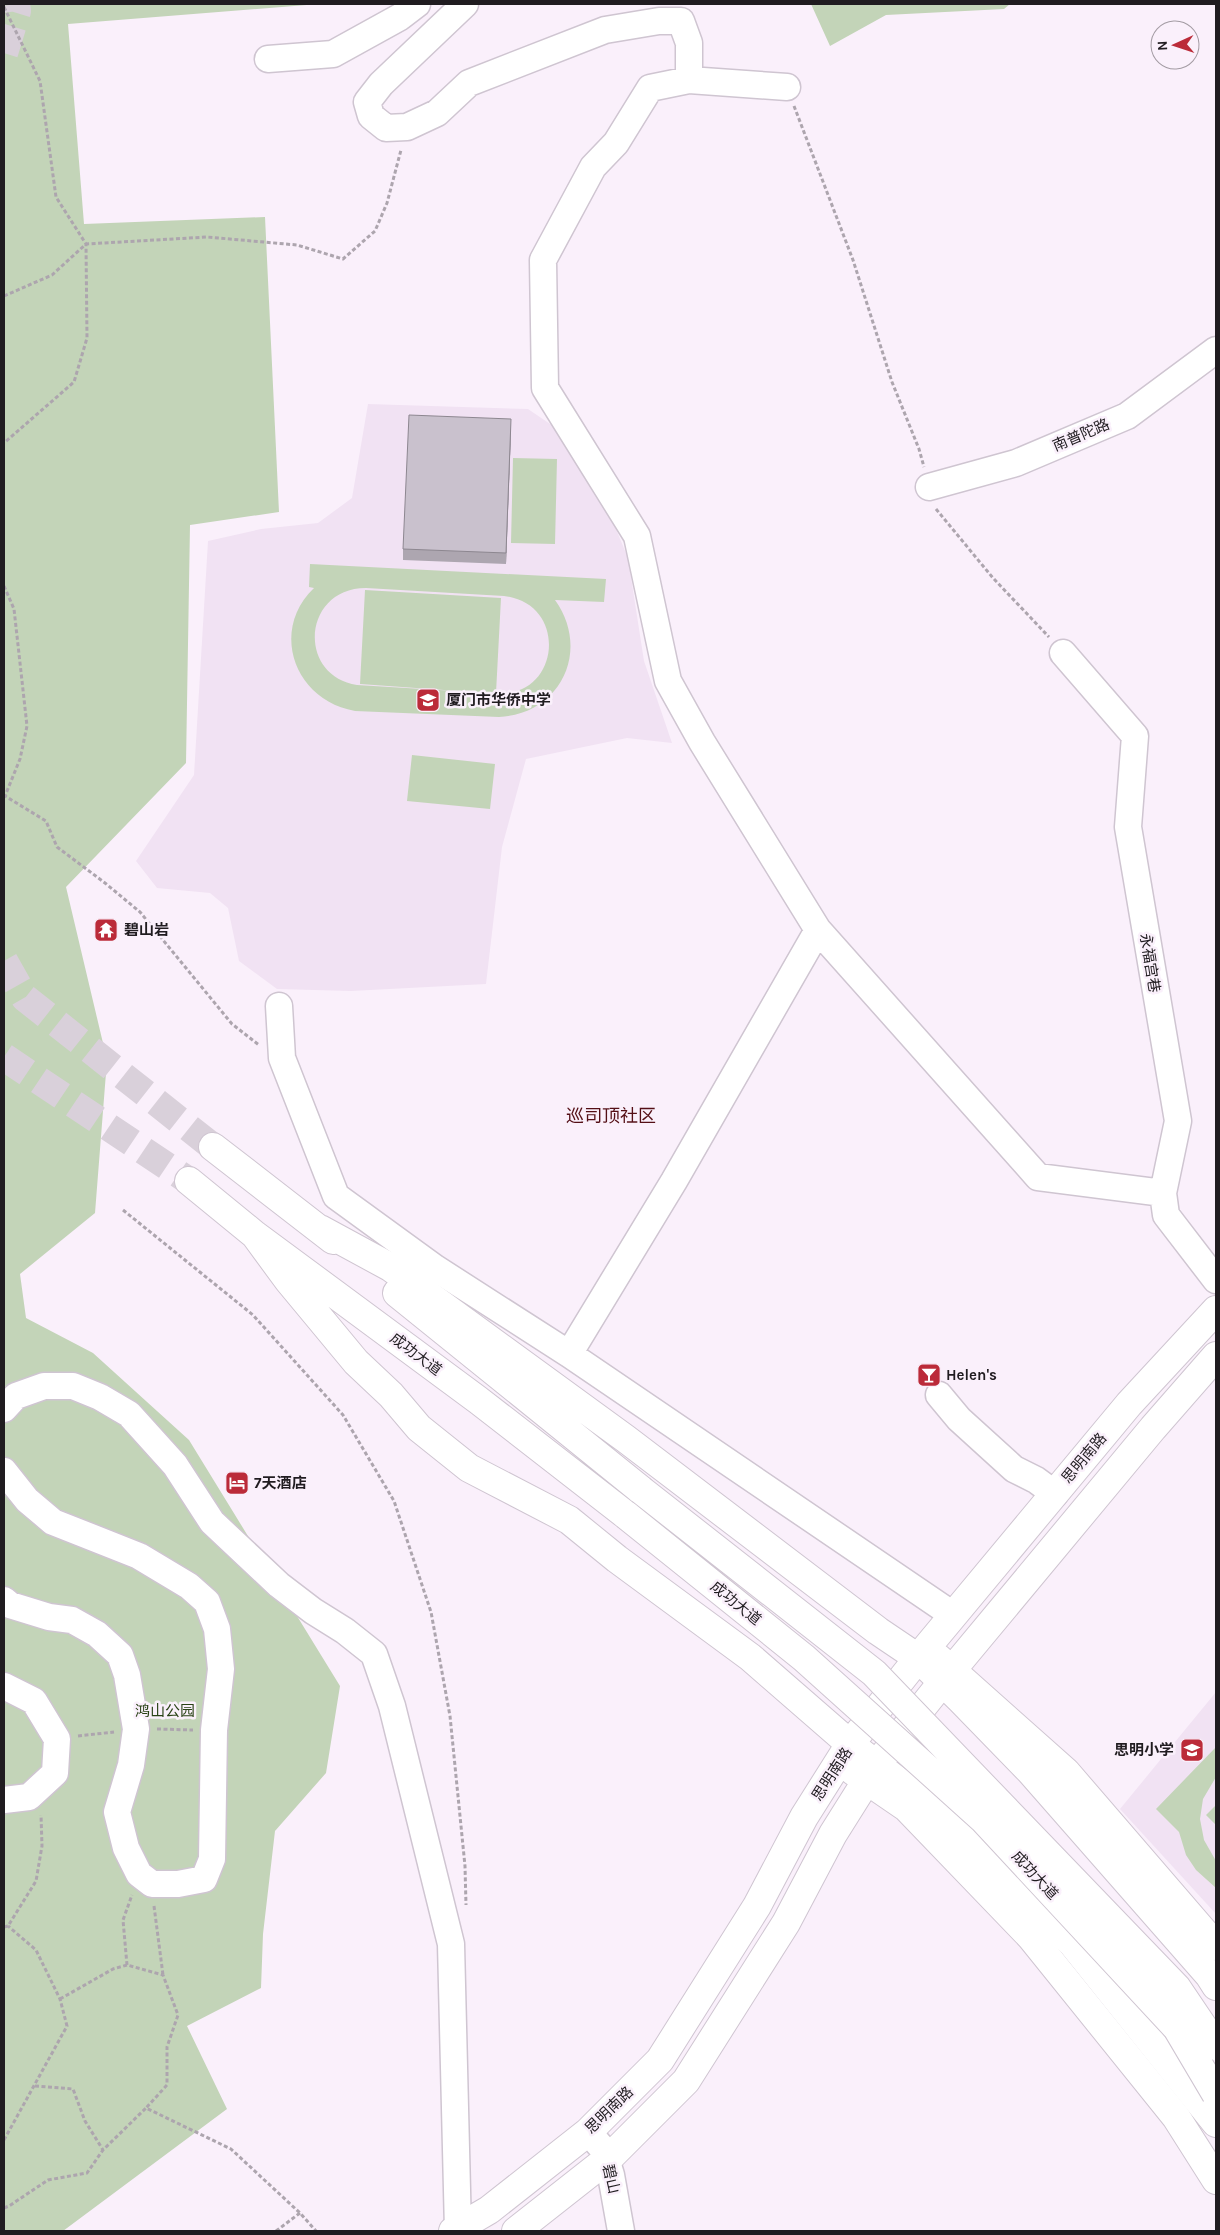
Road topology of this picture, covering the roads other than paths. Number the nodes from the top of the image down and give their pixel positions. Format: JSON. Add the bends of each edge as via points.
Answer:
{"nodes":[{"id":1,"x":417,"y":4,"type":"edge"},
{"id":2,"x":465,"y":4,"type":"edge"},
{"id":3,"x":268,"y":59,"type":"dead end"},
{"id":4,"x":689,"y":80,"type":"junction"},
{"id":5,"x":786,"y":87,"type":"road end"},
{"id":6,"x":1216,"y":350,"type":"edge"},
{"id":7,"x":929,"y":487,"type":"road end"},
{"id":8,"x":1063,"y":653,"type":"road end"},
{"id":9,"x":818,"y":930,"type":"junction"},
{"id":10,"x":279,"y":1006,"type":"dead end"},
{"id":11,"x":213,"y":1147,"type":"tunnel mouth"},
{"id":12,"x":190,"y":1181,"type":"tunnel mouth"},
{"id":13,"x":1163,"y":1193,"type":"junction"},
{"id":14,"x":320,"y":1229,"type":"junction"},
{"id":15,"x":255,"y":1235,"type":"junction"},
{"id":16,"x":1216,"y":1280,"type":"edge"},
{"id":17,"x":1216,"y":1310,"type":"edge"},
{"id":18,"x":569,"y":1354,"type":"junction"},
{"id":19,"x":1216,"y":1356,"type":"edge"},
{"id":20,"x":939,"y":1395,"type":"dead end"},
{"id":21,"x":4,"y":1409,"type":"edge"},
{"id":22,"x":4,"y":1471,"type":"edge"},
{"id":23,"x":1054,"y":1494,"type":"junction"},
{"id":24,"x":4,"y":1600,"type":"edge"},
{"id":25,"x":953,"y":1615,"type":"junction"},
{"id":26,"x":923,"y":1653,"type":"junction"},
{"id":27,"x":947,"y":1676,"type":"junction"},
{"id":28,"x":4,"y":1686,"type":"edge"},
{"id":29,"x":845,"y":1753,"type":"junction"},
{"id":30,"x":872,"y":1772,"type":"junction"},
{"id":31,"x":16,"y":1799,"type":"edge"},
{"id":32,"x":1216,"y":1946,"type":"edge"},
{"id":33,"x":1216,"y":1986,"type":"edge"},
{"id":34,"x":1216,"y":2046,"type":"edge"},
{"id":35,"x":1216,"y":2094,"type":"edge"},
{"id":36,"x":1216,"y":2123,"type":"edge"},
{"id":37,"x":588,"y":2132,"type":"junction"},
{"id":38,"x":606,"y":2160,"type":"junction"},
{"id":39,"x":1216,"y":2180,"type":"edge"},
{"id":40,"x":456,"y":2230,"type":"edge"},
{"id":41,"x":516,"y":2231,"type":"edge"},
{"id":42,"x":621,"y":2231,"type":"edge"}],
"edges":[{"from":1,"to":3,"type":"street","via":[[333,54]]},
{"from":2,"to":4,"type":"street","via":[[380,84],[367,102],[371,116],[386,128],[407,127],[437,113],[469,83],[605,30],[659,21],[681,21],[689,43]]},
{"from":4,"to":5,"type":"street"},
{"from":4,"to":9,"type":"street","via":[[650,88],[616,144],[593,167],[543,260],[545,388],[637,536],[668,681]]},
{"from":6,"to":7,"type":"street","name":"南普陀路","via":[[1127,416],[1016,463]]},
{"from":8,"to":13,"type":"street","name":"永福宫巷","via":[[1135,736],[1128,827],[1178,1121]]},
{"from":9,"to":13,"type":"street","via":[[1038,1177]]},
{"from":9,"to":18,"type":"street"},
{"from":10,"to":18,"type":"street","via":[[282,1058],[336,1196],[435,1268]]},
{"from":11,"to":14,"type":"main road","name":"成功大道"},
{"from":12,"to":15,"type":"main road","name":"成功大道"},
{"from":13,"to":16,"type":"street","name":"永福宫巷","via":[[1166,1216]]},
{"from":14,"to":26,"type":"main road","via":[[390,1267],[626,1439],[878,1631]]},
{"from":14,"to":34,"type":"main road","name":"成功大道","bridge":true,"via":[[441,1330],[874,1673],[1177,1988]]},
{"from":15,"to":29,"type":"main road","via":[[356,1362],[391,1395],[419,1428],[469,1468],[569,1520],[750,1657]]},
{"from":15,"to":35,"type":"main road","name":"成功大道","bridge":true,"via":[[478,1400],[804,1658],[983,1819],[1177,2028]]},
{"from":17,"to":23,"type":"main road","name":"思明南路","via":[[1129,1404]]},
{"from":18,"to":25,"type":"street"},
{"from":19,"to":27,"type":"main road"},
{"from":20,"to":23,"type":"street","via":[[959,1419],[1014,1469]]},
{"from":21,"to":40,"type":"street","via":[[16,1396],[34,1389],[73,1386],[129,1414],[175,1465],[212,1522],[279,1585],[374,1654],[392,1706],[451,1944]]},
{"from":22,"to":24,"type":"street","via":[[27,1500],[53,1522],[139,1556],[189,1586],[207,1602],[217,1629],[221,1669],[214,1730],[212,1859],[204,1879],[178,1884],[145,1879],[126,1848],[117,1812],[131,1765],[136,1729],[127,1675],[120,1655],[97,1634],[72,1620],[49,1617]]},
{"from":23,"to":25,"type":"main road","name":"思明南路"},
{"from":25,"to":26,"type":"main road","name":"思明南路"},
{"from":26,"to":27,"type":"main road"},
{"from":26,"to":29,"type":"main road","name":"思明南路"},
{"from":27,"to":30,"type":"main road"},
{"from":27,"to":32,"type":"main road","via":[[1066,1772]]},
{"from":27,"to":33,"type":"main road"},
{"from":28,"to":31,"type":"street","via":[[34,1701],[57,1739],[55,1773]]},
{"from":29,"to":30,"type":"main road"},
{"from":29,"to":37,"type":"main road","name":"思明南路","via":[[804,1817],[757,1906],[660,2060]]},
{"from":30,"to":36,"type":"main road","via":[[966,1837],[1072,1943]]},
{"from":30,"to":38,"type":"main road","via":[[833,1834],[786,1923],[686,2081]]},
{"from":30,"to":39,"type":"main road","via":[[1031,1937],[1176,2117]]},
{"from":37,"to":38,"type":"street","name":"碧山","via":[[603,2149]]},
{"from":37,"to":40,"type":"main road","name":"思明南路","via":[[489,2210]]},
{"from":38,"to":41,"type":"main road"},
{"from":38,"to":42,"type":"street","name":"碧山"}]}
